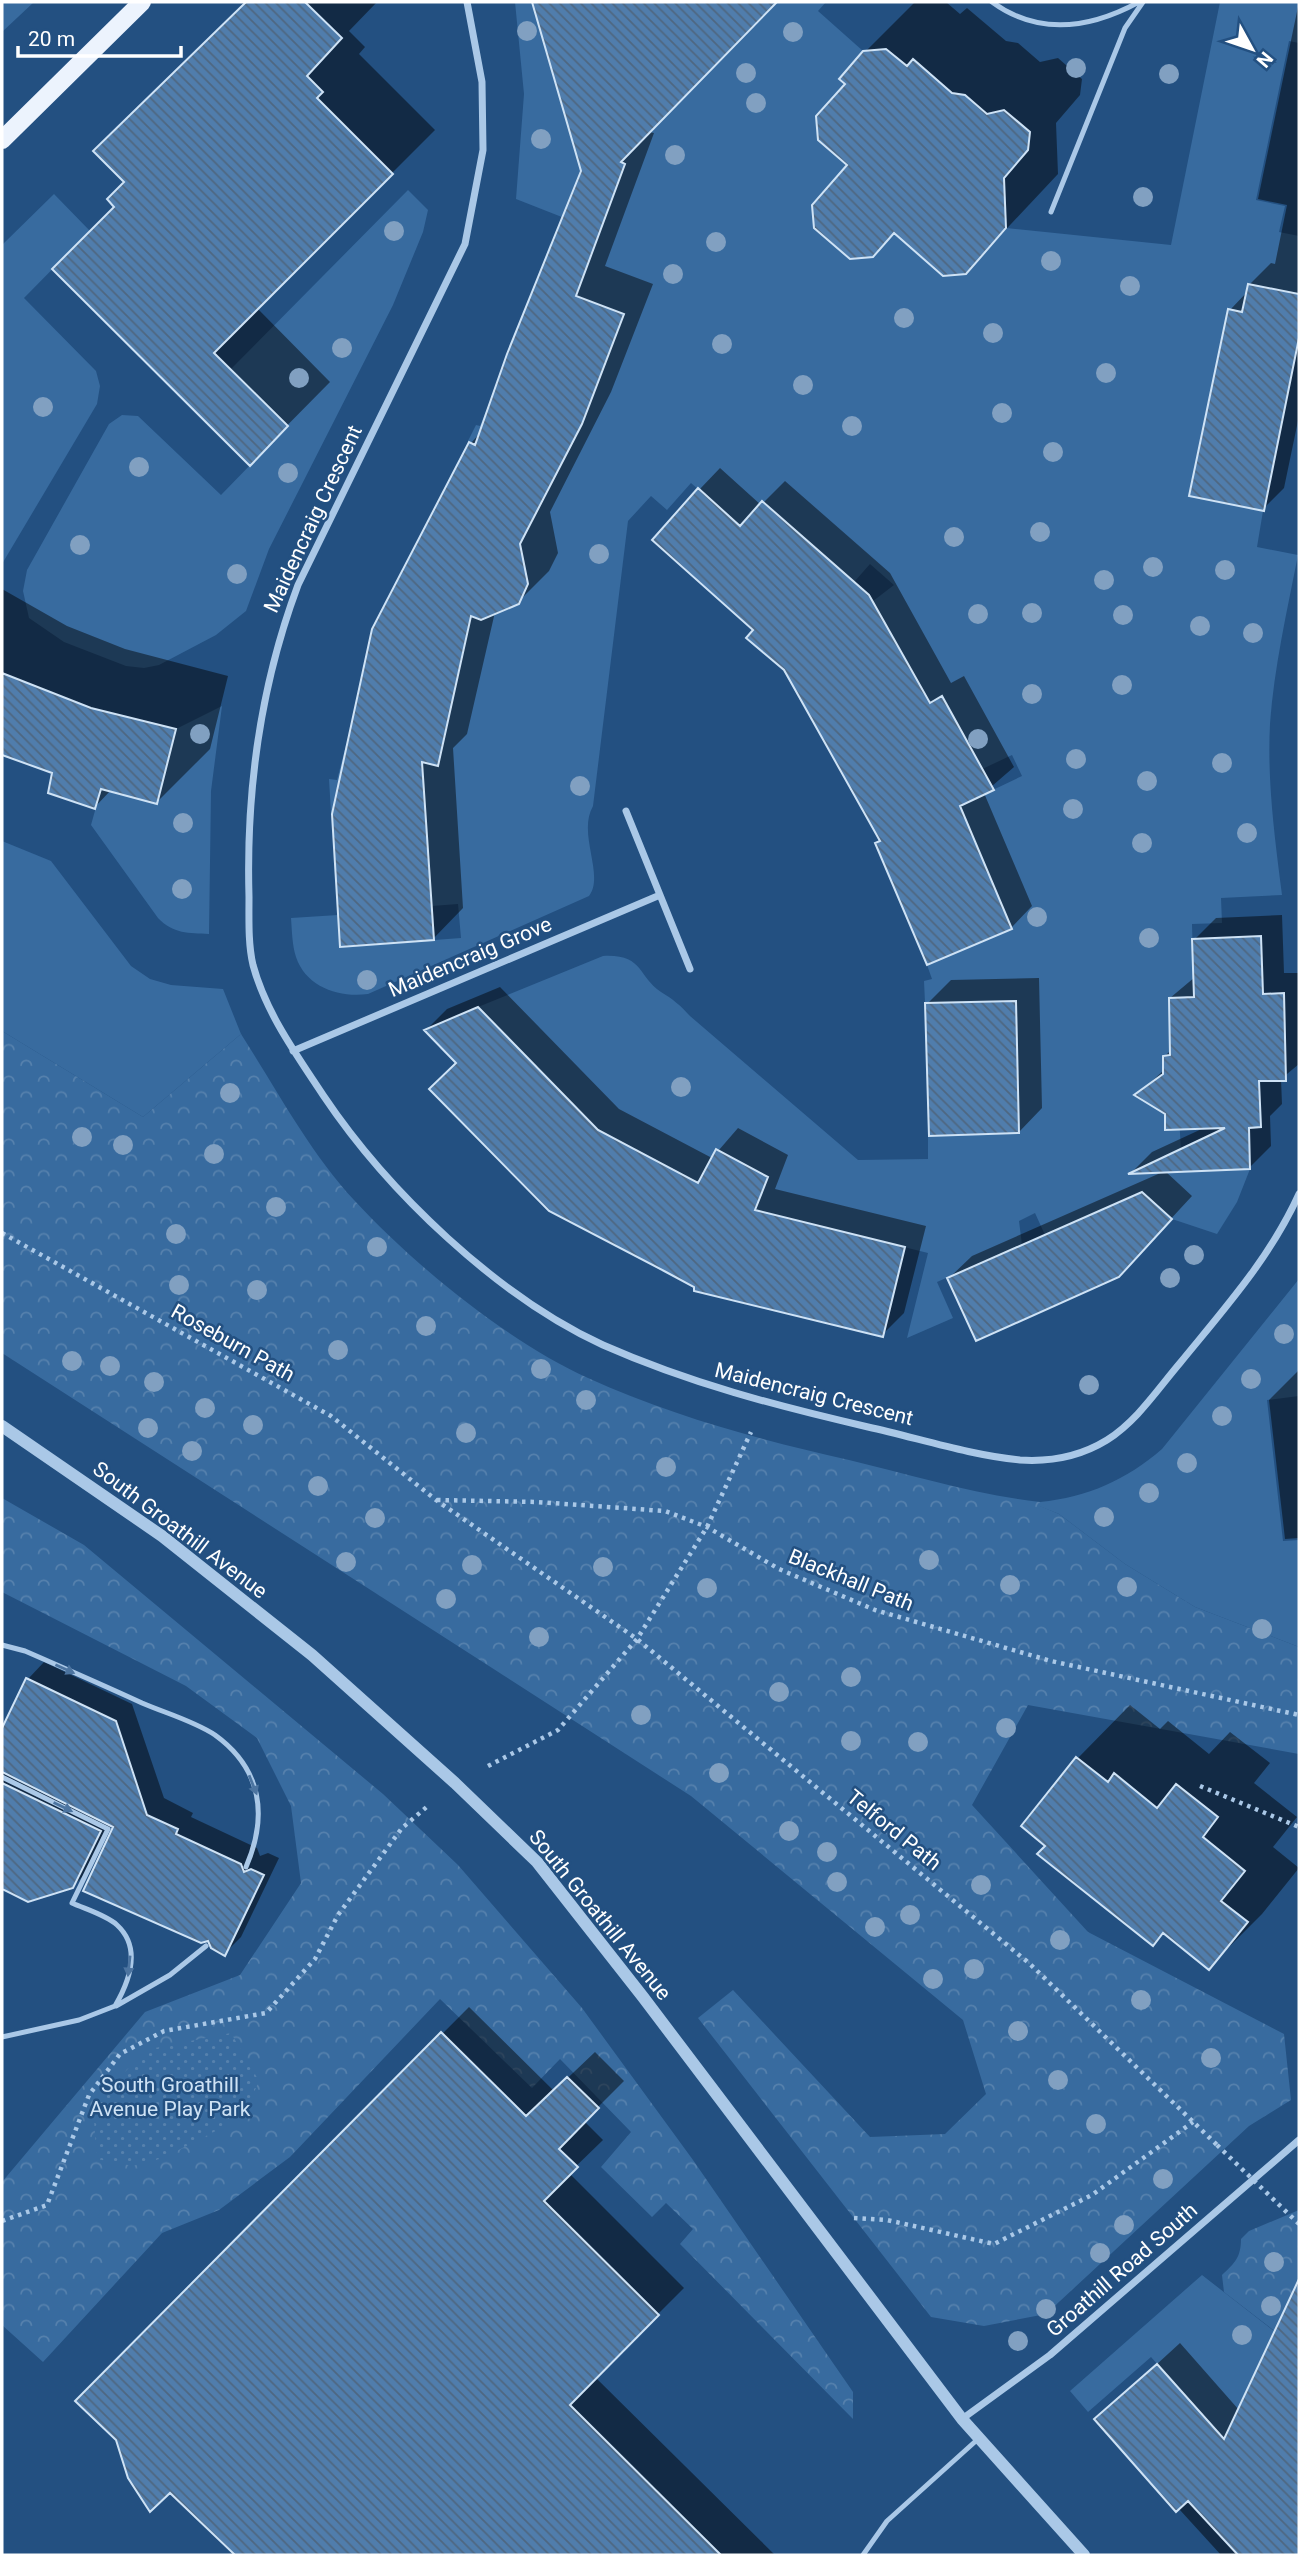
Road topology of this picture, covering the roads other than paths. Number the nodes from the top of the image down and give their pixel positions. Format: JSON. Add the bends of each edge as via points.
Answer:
{"nodes":[{"id":1,"x":142,"y":2,"type":"edge"},
{"id":2,"x":467,"y":2,"type":"edge"},
{"id":3,"x":992,"y":2,"type":"edge"},
{"id":4,"x":1141,"y":2,"type":"edge"},
{"id":5,"x":2,"y":140,"type":"edge"},
{"id":6,"x":1051,"y":212,"type":"dead end"},
{"id":7,"x":626,"y":811,"type":"dead end"},
{"id":8,"x":660,"y":895,"type":"junction"},
{"id":9,"x":690,"y":969,"type":"dead end"},
{"id":10,"x":293,"y":1051,"type":"junction"},
{"id":11,"x":1299,"y":1194,"type":"edge"},
{"id":12,"x":2,"y":1426,"type":"edge"},
{"id":13,"x":2,"y":1645,"type":"edge"},
{"id":14,"x":2,"y":1777,"type":"edge"},
{"id":15,"x":246,"y":1867,"type":"dead end"},
{"id":16,"x":206,"y":1946,"type":"dead end"},
{"id":17,"x":115,"y":2006,"type":"junction"},
{"id":18,"x":2,"y":2037,"type":"edge"},
{"id":19,"x":1299,"y":2140,"type":"edge"},
{"id":20,"x":962,"y":2419,"type":"junction"},
{"id":21,"x":979,"y":2438,"type":"junction"},
{"id":22,"x":863,"y":2555,"type":"edge"},
{"id":23,"x":1084,"y":2555,"type":"edge"}],
"edges":[{"from":1,"to":5,"type":"main road"},
{"from":2,"to":10,"type":"street","name":"Maidencraig Crescent","via":[[482,82],[483,150],[464,244],[298,584],[283,625],[264,707],[252,795],[248,877],[252,962],[270,1011]]},
{"from":3,"to":4,"type":"lane","via":[[1031,21],[1062,26],[1107,19]]},
{"from":4,"to":6,"type":"lane","via":[[1125,28]]},
{"from":7,"to":8,"type":"street"},
{"from":8,"to":9,"type":"street"},
{"from":8,"to":10,"type":"street","name":"Maidencraig Grove"},
{"from":10,"to":11,"type":"street","name":"Maidencraig Crescent","via":[[382,1175],[462,1250],[553,1318],[682,1377],[764,1403],[1004,1459],[1039,1461],[1082,1452],[1132,1420],[1255,1272]]},
{"from":12,"to":20,"type":"street","name":"South Groathill Avenue","via":[[162,1536],[312,1655],[537,1862]]},
{"from":13,"to":15,"type":"lane","one_way":true,"via":[[214,1734],[242,1759],[257,1792],[260,1817]]},
{"from":14,"to":17,"type":"lane","one_way":true,"via":[[108,1829],[72,1903],[116,1924],[125,1936],[132,1966]]},
{"from":16,"to":17,"type":"lane","via":[[170,1975]]},
{"from":17,"to":18,"type":"lane","via":[[79,2020]]},
{"from":19,"to":20,"type":"street","name":"Groathill Road South","via":[[1050,2355]]},
{"from":20,"to":21,"type":"street","name":"South Groathill Avenue"},
{"from":21,"to":22,"type":"lane","via":[[887,2521]]},
{"from":21,"to":23,"type":"street","name":"South Groathill Avenue"}]}
